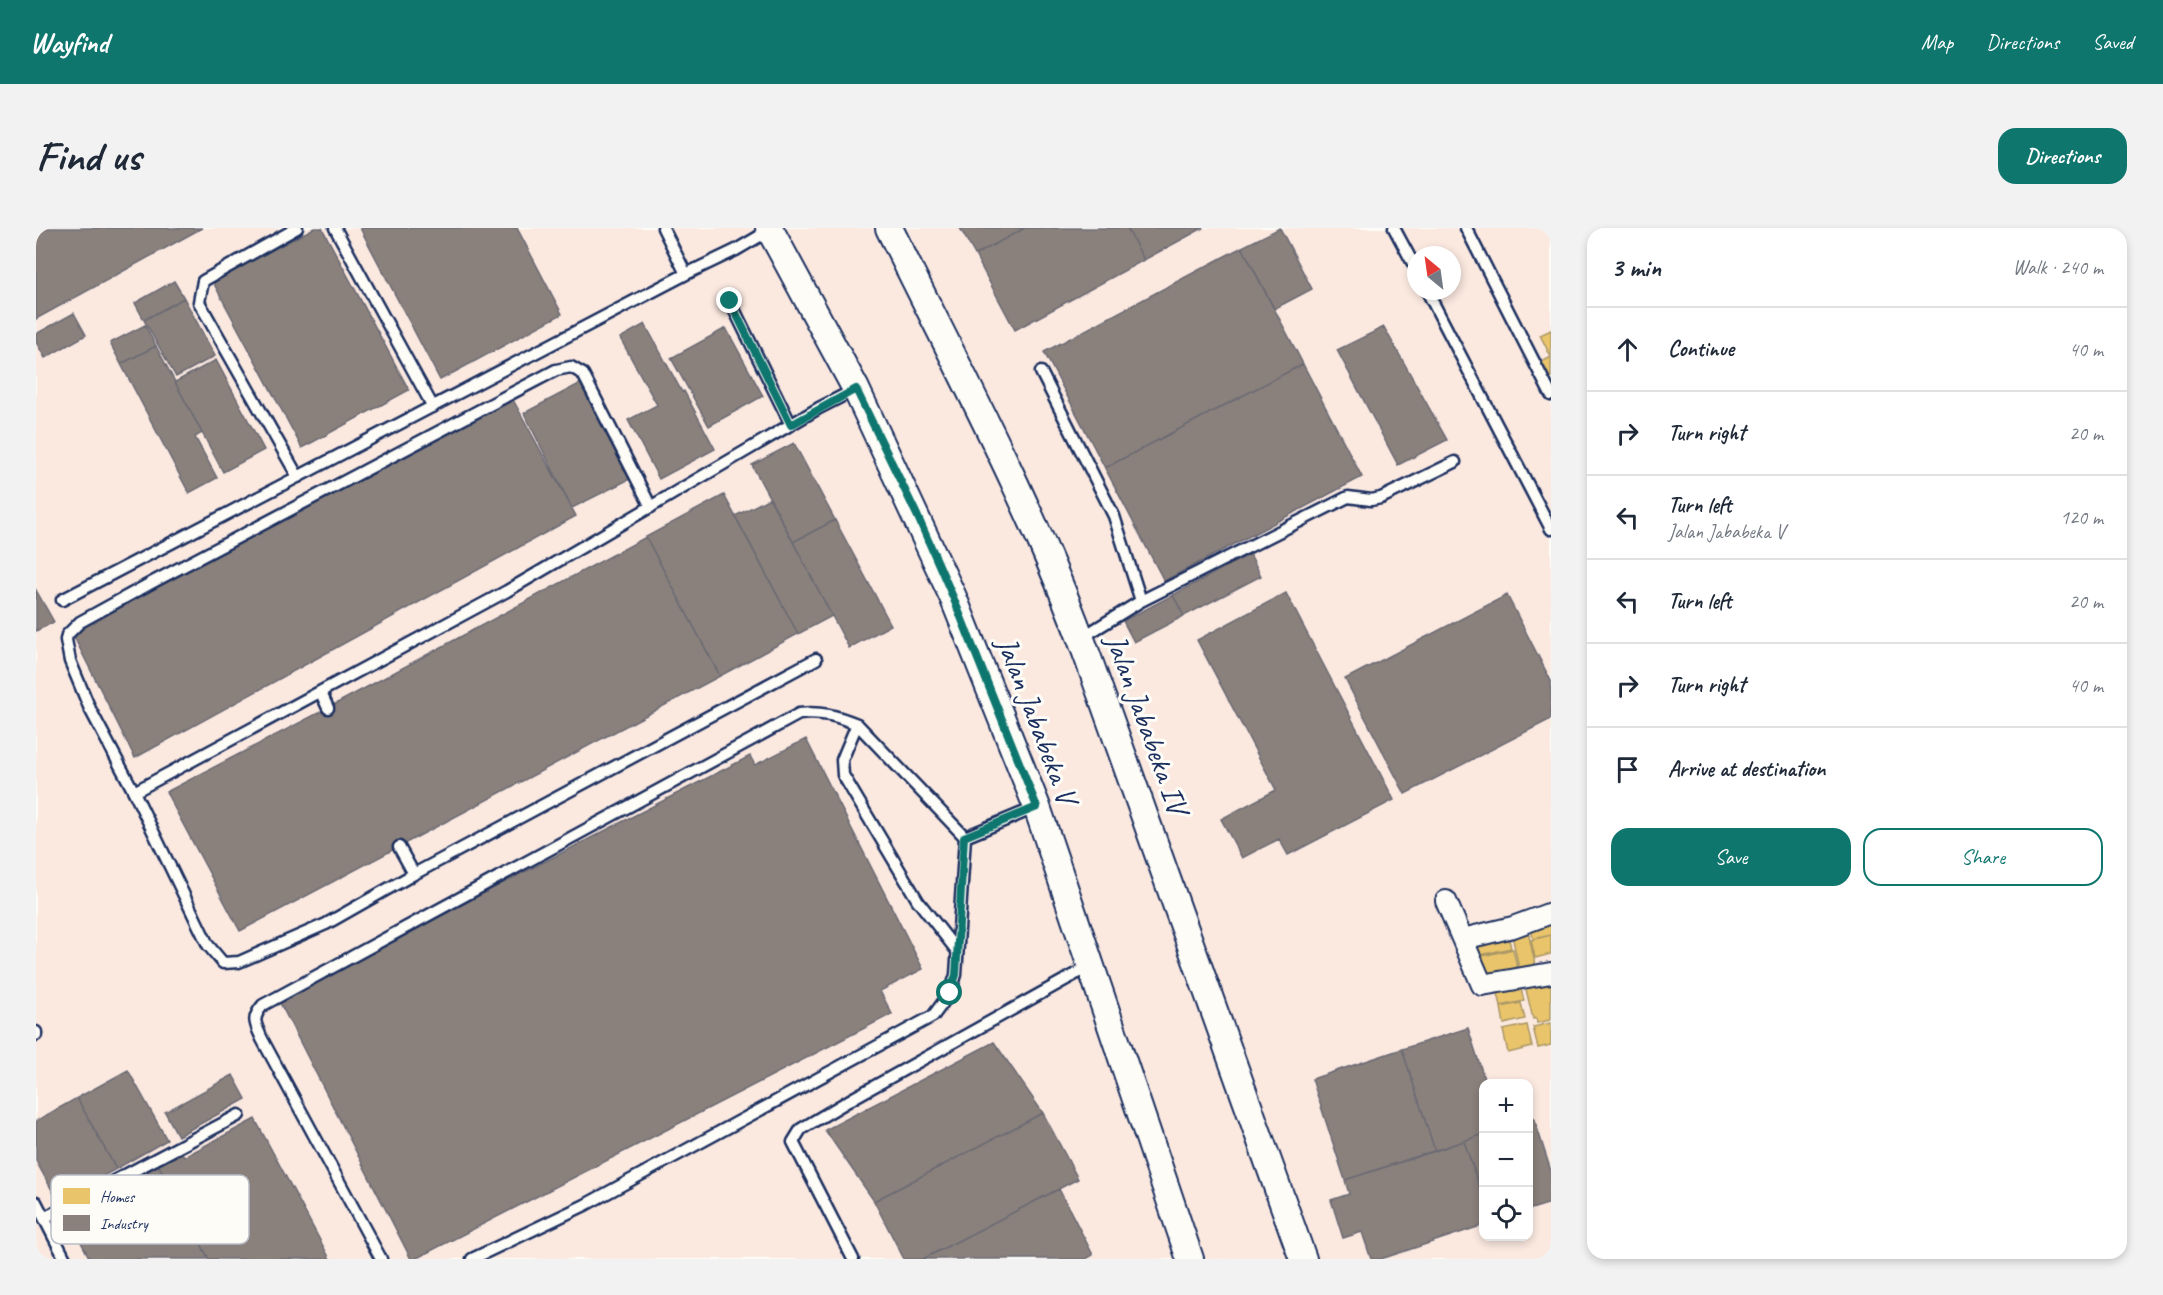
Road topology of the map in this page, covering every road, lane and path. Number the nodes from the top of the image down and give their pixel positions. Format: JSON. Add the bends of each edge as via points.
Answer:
{"nodes":[{"id":1,"x":297,"y":228,"type":"edge"},
{"id":2,"x":335,"y":228,"type":"edge"},
{"id":3,"x":663,"y":228,"type":"edge"},
{"id":4,"x":889,"y":228,"type":"edge"},
{"id":5,"x":1394,"y":228,"type":"edge"},
{"id":6,"x":1466,"y":228,"type":"edge"},
{"id":7,"x":769,"y":229,"type":"edge"},
{"id":8,"x":1407,"y":253,"type":"edge"},
{"id":9,"x":686,"y":274,"type":"junction"},
{"id":10,"x":1432,"y":300,"type":"edge"},
{"id":11,"x":730,"y":301,"type":"dead end"},
{"id":12,"x":1041,"y":372,"type":"dead end"},
{"id":13,"x":856,"y":389,"type":"junction"},
{"id":14,"x":1551,"y":395,"type":"edge"},
{"id":15,"x":433,"y":407,"type":"junction"},
{"id":16,"x":791,"y":425,"type":"junction"},
{"id":17,"x":1455,"y":462,"type":"dead end"},
{"id":18,"x":298,"y":477,"type":"junction"},
{"id":19,"x":651,"y":507,"type":"junction"},
{"id":20,"x":1551,"y":530,"type":"edge"},
{"id":21,"x":62,"y":600,"type":"dead end"},
{"id":22,"x":1141,"y":601,"type":"junction"},
{"id":23,"x":1081,"y":638,"type":"junction"},
{"id":24,"x":816,"y":659,"type":"dead end"},
{"id":25,"x":321,"y":693,"type":"junction"},
{"id":26,"x":328,"y":708,"type":"dead end"},
{"id":27,"x":857,"y":724,"type":"junction"},
{"id":28,"x":134,"y":792,"type":"junction"},
{"id":29,"x":1037,"y":807,"type":"junction"},
{"id":30,"x":964,"y":837,"type":"junction"},
{"id":31,"x":399,"y":847,"type":"dead end"},
{"id":32,"x":414,"y":874,"type":"junction"},
{"id":33,"x":1446,"y":901,"type":"dead end"},
{"id":34,"x":1551,"y":913,"type":"edge"},
{"id":35,"x":1463,"y":939,"type":"junction"},
{"id":36,"x":957,"y":951,"type":"junction"},
{"id":37,"x":1090,"y":966,"type":"junction"},
{"id":38,"x":1551,"y":973,"type":"edge"},
{"id":39,"x":239,"y":1115,"type":"dead end"},
{"id":40,"x":125,"y":1175,"type":"edge"},
{"id":41,"x":36,"y":1202,"type":"edge"},
{"id":42,"x":51,"y":1214,"type":"edge"},
{"id":43,"x":44,"y":1218,"type":"junction"},
{"id":44,"x":51,"y":1232,"type":"edge"},
{"id":45,"x":57,"y":1244,"type":"edge"},
{"id":46,"x":65,"y":1259,"type":"edge"},
{"id":47,"x":381,"y":1259,"type":"edge"},
{"id":48,"x":472,"y":1259,"type":"edge"},
{"id":49,"x":853,"y":1259,"type":"edge"},
{"id":50,"x":1190,"y":1259,"type":"edge"},
{"id":51,"x":1303,"y":1259,"type":"edge"}],
"edges":[{"from":1,"to":18,"type":"lane","via":[[203,281],[199,302]]},
{"from":2,"to":15,"type":"lane"},
{"from":3,"to":9,"type":"lane"},
{"from":4,"to":23,"type":"street","name":"Jalan Jababeka IV","via":[[1008,465]]},
{"from":5,"to":8,"type":"lane"},
{"from":6,"to":14,"type":"lane"},
{"from":7,"to":9,"type":"lane"},
{"from":7,"to":13,"type":"street","name":"Jalan Jababeka V"},
{"from":9,"to":15,"type":"lane"},
{"from":10,"to":20,"type":"lane"},
{"from":11,"to":16,"type":"lane"},
{"from":12,"to":22,"type":"lane","via":[[1114,516]]},
{"from":13,"to":16,"type":"lane"},
{"from":13,"to":29,"type":"street","name":"Jalan Jababeka V","via":[[953,597]]},
{"from":15,"to":18,"type":"lane"},
{"from":16,"to":19,"type":"lane"},
{"from":17,"to":22,"type":"lane","via":[[1381,498],[1348,497]]},
{"from":18,"to":21,"type":"lane"},
{"from":19,"to":25,"type":"lane"},
{"from":19,"to":28,"type":"lane","via":[[583,374],[571,368],[556,370],[80,622],[67,635],[70,661],[90,709]]},
{"from":22,"to":23,"type":"lane"},
{"from":23,"to":51,"type":"street","name":"Jalan Jababeka IV"},
{"from":24,"to":32,"type":"lane"},
{"from":25,"to":26,"type":"lane"},
{"from":25,"to":28,"type":"lane"},
{"from":27,"to":30,"type":"lane"},
{"from":27,"to":36,"type":"lane","via":[[843,760],[843,775],[918,901]]},
{"from":27,"to":47,"type":"lane","via":[[833,715],[799,714],[263,1005],[254,1023]]},
{"from":28,"to":32,"type":"lane","via":[[208,945],[223,963],[239,962],[326,924]]},
{"from":29,"to":30,"type":"lane"},
{"from":29,"to":37,"type":"street","name":"Jalan Jababeka V"},
{"from":30,"to":36,"type":"lane"},
{"from":31,"to":32,"type":"lane"},
{"from":33,"to":35,"type":"street"},
{"from":34,"to":35,"type":"street"},
{"from":35,"to":38,"type":"street","via":[[1482,985]]},
{"from":36,"to":48,"type":"lane","via":[[950,993],[933,1016],[585,1205]]},
{"from":37,"to":49,"type":"lane","via":[[801,1129],[793,1142]]},
{"from":37,"to":50,"type":"street","name":"Jalan Jababeka V"},
{"from":39,"to":40,"type":"lane"},
{"from":41,"to":43,"type":"lane"},
{"from":42,"to":43,"type":"lane"},
{"from":43,"to":44,"type":"lane"},
{"from":45,"to":46,"type":"lane"}]}
